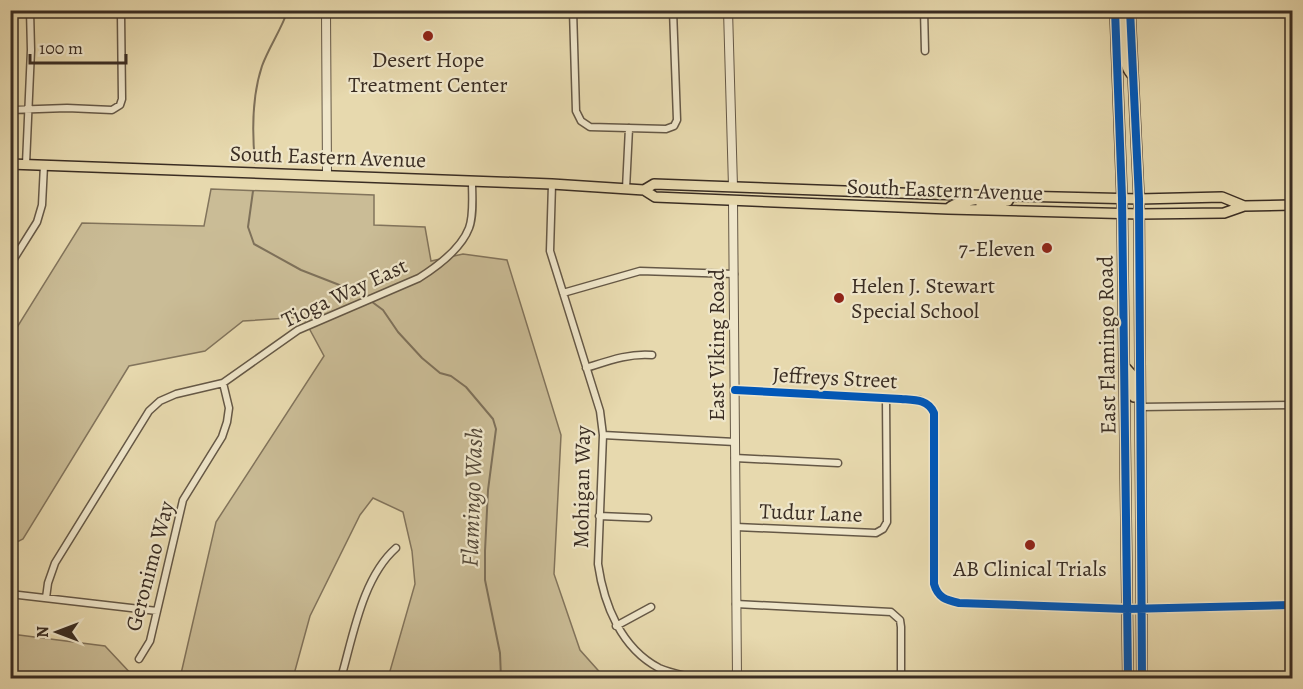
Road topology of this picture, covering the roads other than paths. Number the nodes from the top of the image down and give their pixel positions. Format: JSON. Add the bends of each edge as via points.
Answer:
{"nodes":[{"id":1,"x":30,"y":10,"type":"edge"},
{"id":2,"x":118,"y":10,"type":"edge"},
{"id":3,"x":326,"y":10,"type":"edge"},
{"id":4,"x":573,"y":10,"type":"edge"},
{"id":5,"x":673,"y":10,"type":"edge"},
{"id":6,"x":728,"y":10,"type":"edge"},
{"id":7,"x":924,"y":10,"type":"edge"},
{"id":8,"x":1117,"y":10,"type":"edge"},
{"id":9,"x":1129,"y":12,"type":"edge"},
{"id":10,"x":925,"y":51,"type":"dead end"},
{"id":11,"x":1134,"y":77,"type":"junction"},
{"id":12,"x":10,"y":110,"type":"edge"},
{"id":13,"x":27,"y":111,"type":"junction"},
{"id":14,"x":629,"y":128,"type":"junction"},
{"id":15,"x":10,"y":164,"type":"edge"},
{"id":16,"x":26,"y":164,"type":"junction"},
{"id":17,"x":44,"y":165,"type":"junction"},
{"id":18,"x":327,"y":176,"type":"junction"},
{"id":19,"x":472,"y":181,"type":"junction"},
{"id":20,"x":552,"y":184,"type":"junction"},
{"id":21,"x":733,"y":187,"type":"junction"},
{"id":22,"x":627,"y":189,"type":"junction"},
{"id":23,"x":644,"y":190,"type":"junction"},
{"id":24,"x":995,"y":194,"type":"junction"},
{"id":25,"x":1011,"y":195,"type":"junction"},
{"id":26,"x":1122,"y":198,"type":"junction"},
{"id":27,"x":1139,"y":199,"type":"junction"},
{"id":28,"x":733,"y":201,"type":"junction"},
{"id":29,"x":1293,"y":205,"type":"edge"},
{"id":30,"x":1244,"y":206,"type":"junction"},
{"id":31,"x":948,"y":209,"type":"junction"},
{"id":32,"x":968,"y":209,"type":"junction"},
{"id":33,"x":1122,"y":214,"type":"junction"},
{"id":34,"x":1139,"y":214,"type":"junction"},
{"id":35,"x":10,"y":264,"type":"edge"},
{"id":36,"x":734,"y":274,"type":"junction"},
{"id":37,"x":563,"y":293,"type":"junction"},
{"id":38,"x":652,"y":355,"type":"dead end"},
{"id":39,"x":1125,"y":367,"type":"junction"},
{"id":40,"x":586,"y":368,"type":"junction"},
{"id":41,"x":223,"y":383,"type":"junction"},
{"id":42,"x":735,"y":390,"type":"junction"},
{"id":43,"x":886,"y":398,"type":"junction"},
{"id":44,"x":1293,"y":405,"type":"edge"},
{"id":45,"x":1125,"y":408,"type":"junction"},
{"id":46,"x":1140,"y":408,"type":"junction"},
{"id":47,"x":603,"y":435,"type":"junction"},
{"id":48,"x":735,"y":442,"type":"junction"},
{"id":49,"x":735,"y":458,"type":"junction"},
{"id":50,"x":1140,"y":458,"type":"junction"},
{"id":51,"x":838,"y":463,"type":"dead end"},
{"id":52,"x":599,"y":516,"type":"junction"},
{"id":53,"x":648,"y":518,"type":"dead end"},
{"id":54,"x":736,"y":528,"type":"junction"},
{"id":55,"x":396,"y":548,"type":"dead end"},
{"id":56,"x":10,"y":594,"type":"edge"},
{"id":57,"x":46,"y":598,"type":"junction"},
{"id":58,"x":736,"y":604,"type":"junction"},
{"id":59,"x":1293,"y":605,"type":"edge"},
{"id":60,"x":651,"y":607,"type":"dead end"},
{"id":61,"x":1127,"y":609,"type":"junction"},
{"id":62,"x":1142,"y":609,"type":"junction"},
{"id":63,"x":157,"y":611,"type":"junction"},
{"id":64,"x":616,"y":626,"type":"junction"},
{"id":65,"x":139,"y":659,"type":"dead end"},
{"id":66,"x":341,"y":678,"type":"edge"},
{"id":67,"x":694,"y":678,"type":"edge"},
{"id":68,"x":737,"y":678,"type":"edge"},
{"id":69,"x":901,"y":678,"type":"edge"},
{"id":70,"x":1128,"y":678,"type":"edge"},
{"id":71,"x":1142,"y":678,"type":"edge"}],
"edges":[{"from":1,"to":13,"type":"street"},
{"from":2,"to":13,"type":"street","via":[[122,99],[117,109]]},
{"from":3,"to":18,"type":"street"},
{"from":4,"to":14,"type":"street","via":[[576,111],[590,127]]},
{"from":5,"to":14,"type":"street","via":[[677,120],[666,129]]},
{"from":6,"to":21,"type":"street","name":"East Viking Road"},
{"from":7,"to":10,"type":"street"},
{"from":8,"to":11,"type":"main road","via":[[1123,19],[1126,66]]},
{"from":8,"to":26,"type":"main road","name":"East Flamingo Road"},
{"from":9,"to":11,"type":"main road","name":"East Flamingo Road"},
{"from":11,"to":27,"type":"main road","name":"East Flamingo Road"},
{"from":12,"to":13,"type":"street"},
{"from":13,"to":16,"type":"street"},
{"from":14,"to":22,"type":"street"},
{"from":15,"to":16,"type":"main road","name":"South Eastern Avenue"},
{"from":16,"to":17,"type":"main road","name":"South Eastern Avenue"},
{"from":17,"to":18,"type":"main road","name":"South Eastern Avenue"},
{"from":17,"to":35,"type":"street","via":[[37,222]]},
{"from":18,"to":19,"type":"main road","name":"South Eastern Avenue"},
{"from":19,"to":20,"type":"main road","name":"South Eastern Avenue"},
{"from":19,"to":41,"type":"street","name":"Tioga Way East","via":[[469,228],[436,267],[298,330]]},
{"from":20,"to":22,"type":"main road","name":"South Eastern Avenue"},
{"from":20,"to":37,"type":"street","name":"Mohigan Way","via":[[550,251]]},
{"from":21,"to":23,"type":"main road","name":"South Eastern Avenue","via":[[654,184]]},
{"from":21,"to":24,"type":"main road","name":"South Eastern Avenue"},
{"from":21,"to":28,"type":"street","name":"East Viking Road"},
{"from":22,"to":23,"type":"main road","name":"South Eastern Avenue"},
{"from":23,"to":28,"type":"main road","name":"South Eastern Avenue","via":[[655,197]]},
{"from":24,"to":25,"type":"main road","name":"South Eastern Avenue"},
{"from":24,"to":31,"type":"main road"},
{"from":25,"to":26,"type":"main road","name":"South Eastern Avenue"},
{"from":25,"to":32,"type":"main road","via":[[1008,201]]},
{"from":26,"to":27,"type":"main road","name":"South Eastern Avenue"},
{"from":26,"to":33,"type":"main road","name":"East Flamingo Road"},
{"from":27,"to":30,"type":"main road","name":"South Eastern Avenue","via":[[1222,197]]},
{"from":27,"to":34,"type":"main road","name":"East Flamingo Road"},
{"from":28,"to":31,"type":"main road","name":"South Eastern Avenue"},
{"from":28,"to":36,"type":"street","name":"East Viking Road"},
{"from":29,"to":30,"type":"main road","name":"South Eastern Avenue"},
{"from":30,"to":34,"type":"main road","name":"South Eastern Avenue","via":[[1224,213]]},
{"from":31,"to":32,"type":"main road","name":"South Eastern Avenue"},
{"from":32,"to":33,"type":"main road","name":"South Eastern Avenue"},
{"from":33,"to":34,"type":"main road","name":"South Eastern Avenue"},
{"from":33,"to":39,"type":"main road","name":"East Flamingo Road"},
{"from":34,"to":46,"type":"main road","name":"East Flamingo Road"},
{"from":36,"to":37,"type":"street","via":[[640,271]]},
{"from":36,"to":42,"type":"street","name":"East Viking Road"},
{"from":37,"to":40,"type":"street","name":"Mohigan Way"},
{"from":38,"to":40,"type":"street","via":[[624,356]]},
{"from":39,"to":45,"type":"main road","name":"East Flamingo Road"},
{"from":39,"to":46,"type":"main road","via":[[1133,376],[1134,401]]},
{"from":40,"to":47,"type":"street","name":"Mohigan Way"},
{"from":41,"to":57,"type":"street","name":"Tioga Way East","via":[[176,394],[149,411],[55,563]]},
{"from":41,"to":63,"type":"street","name":"Geronimo Way","via":[[229,408],[227,422],[222,437],[183,500]]},
{"from":42,"to":43,"type":"street","name":"Jeffreys Street"},
{"from":42,"to":48,"type":"street","name":"East Viking Road"},
{"from":43,"to":54,"type":"street","name":"Tudur Lane","via":[[887,522],[883,529],[876,533]]},
{"from":43,"to":61,"type":"street","name":"Jeffreys Street","via":[[920,400],[934,413],[934,584],[939,596],[959,603]]},
{"from":44,"to":46,"type":"street"},
{"from":45,"to":50,"type":"main road","via":[[1134,417]]},
{"from":45,"to":61,"type":"main road","name":"East Flamingo Road"},
{"from":46,"to":50,"type":"main road","name":"East Flamingo Road"},
{"from":47,"to":48,"type":"street"},
{"from":47,"to":52,"type":"street","name":"Mohigan Way"},
{"from":48,"to":49,"type":"street","name":"East Viking Road"},
{"from":49,"to":51,"type":"street"},
{"from":49,"to":54,"type":"street","name":"East Viking Road"},
{"from":50,"to":62,"type":"main road","name":"East Flamingo Road"},
{"from":52,"to":53,"type":"street"},
{"from":52,"to":64,"type":"street","name":"Mohigan Way","via":[[601,584]]},
{"from":54,"to":58,"type":"street","name":"East Viking Road"},
{"from":55,"to":66,"type":"street","via":[[386,557],[362,603]]},
{"from":56,"to":57,"type":"street"},
{"from":57,"to":63,"type":"street"},
{"from":58,"to":68,"type":"street","name":"East Viking Road"},
{"from":58,"to":69,"type":"street","via":[[891,612],[901,627]]},
{"from":59,"to":62,"type":"street"},
{"from":60,"to":64,"type":"street"},
{"from":61,"to":62,"type":"street"},
{"from":61,"to":70,"type":"main road","name":"East Flamingo Road"},
{"from":62,"to":71,"type":"main road","name":"East Flamingo Road"},
{"from":63,"to":65,"type":"street","name":"Geronimo Way","via":[[150,641]]},
{"from":64,"to":67,"type":"street","name":"Mohigan Way","via":[[637,654],[660,668]]}]}
